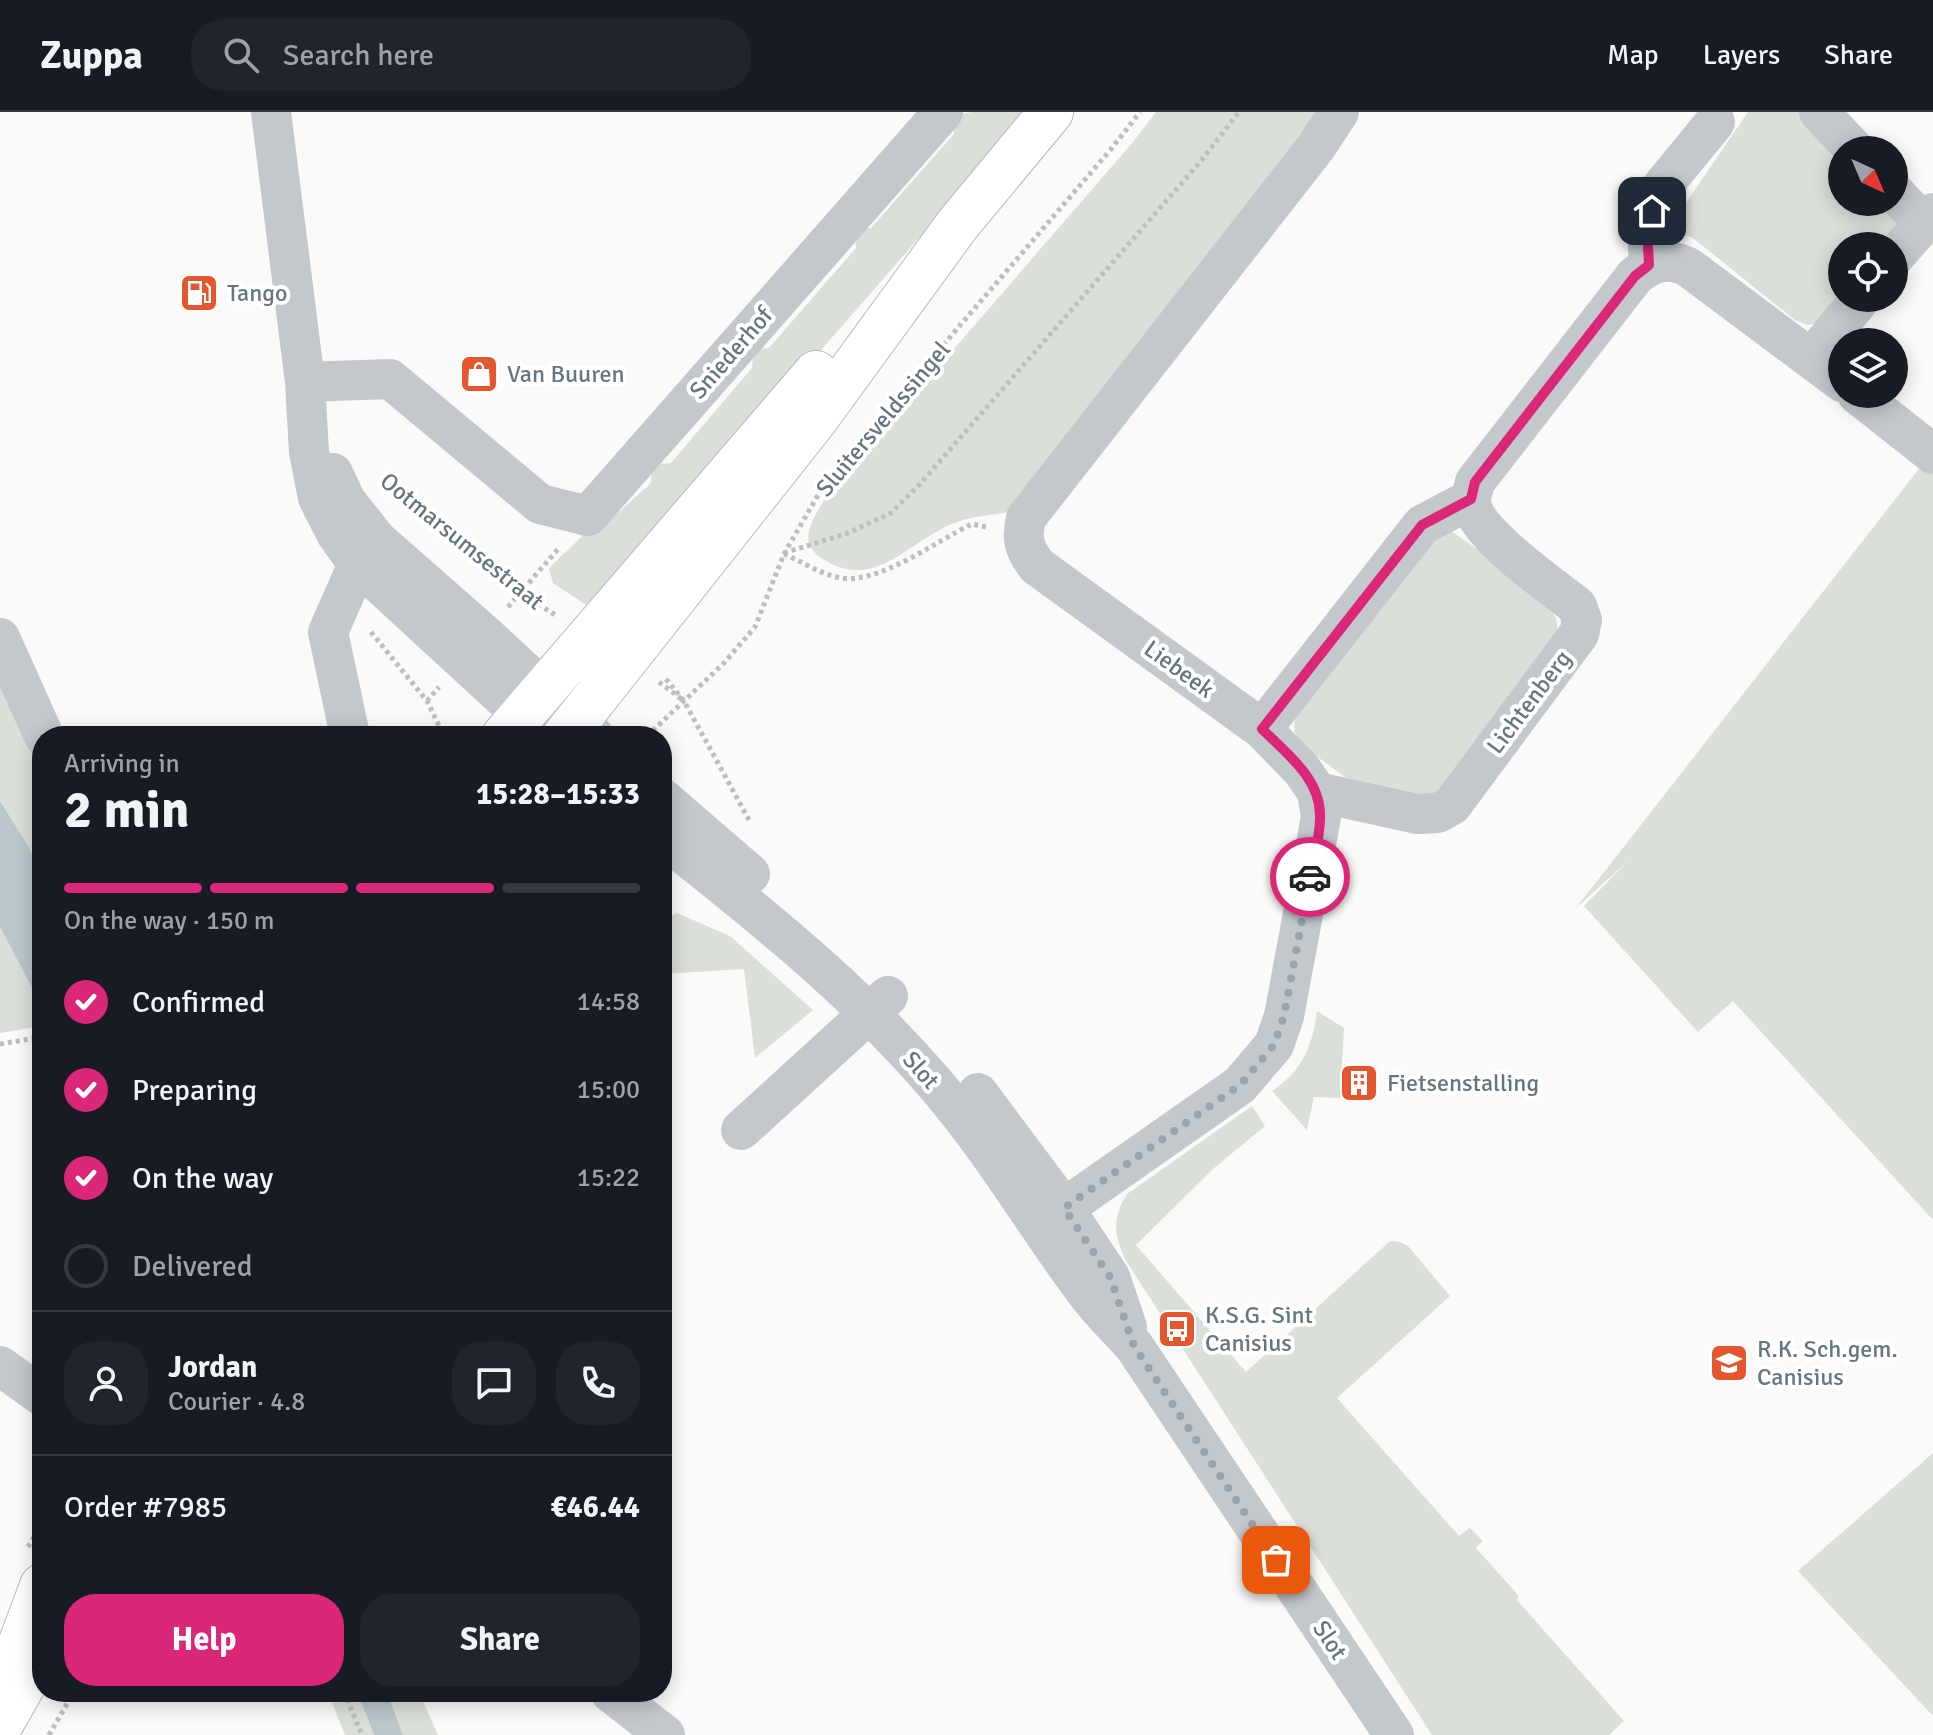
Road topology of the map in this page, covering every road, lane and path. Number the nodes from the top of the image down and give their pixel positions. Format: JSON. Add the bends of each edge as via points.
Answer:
{"nodes":[{"id":1,"x":271,"y":112,"type":"edge"},
{"id":2,"x":943,"y":112,"type":"edge"},
{"id":3,"x":1051,"y":112,"type":"edge"},
{"id":4,"x":1140,"y":112,"type":"edge"},
{"id":5,"x":1239,"y":112,"type":"edge"},
{"id":6,"x":1339,"y":112,"type":"edge"},
{"id":7,"x":1819,"y":112,"type":"edge"},
{"id":8,"x":1715,"y":122,"type":"dead end"},
{"id":9,"x":1842,"y":136,"type":"edge"},
{"id":10,"x":1908,"y":202,"type":"edge"},
{"id":11,"x":1928,"y":217,"type":"edge"},
{"id":12,"x":958,"y":224,"type":"junction"},
{"id":13,"x":1908,"y":241,"type":"edge"},
{"id":14,"x":1649,"y":265,"type":"junction"},
{"id":15,"x":1854,"y":312,"type":"edge"},
{"id":16,"x":1827,"y":370,"type":"edge"},
{"id":17,"x":305,"y":382,"type":"junction"},
{"id":18,"x":1875,"y":408,"type":"edge"},
{"id":19,"x":1933,"y":454,"type":"edge"},
{"id":20,"x":374,"y":467,"type":"dead end"},
{"id":21,"x":1471,"y":499,"type":"junction"},
{"id":22,"x":588,"y":516,"type":"junction"},
{"id":23,"x":1022,"y":535,"type":"junction"},
{"id":24,"x":368,"y":552,"type":"junction"},
{"id":25,"x":784,"y":554,"type":"junction"},
{"id":26,"x":520,"y":593,"type":"junction"},
{"id":27,"x":589,"y":636,"type":"junction"},
{"id":28,"x":0,"y":638,"type":"edge"},
{"id":29,"x":626,"y":661,"type":"junction"},
{"id":30,"x":666,"y":679,"type":"dead end"},
{"id":31,"x":684,"y":701,"type":"junction"},
{"id":32,"x":550,"y":724,"type":"edge"},
{"id":33,"x":40,"y":726,"type":"edge"},
{"id":34,"x":348,"y":726,"type":"edge"},
{"id":35,"x":658,"y":726,"type":"edge"},
{"id":36,"x":1262,"y":729,"type":"junction"},
{"id":37,"x":1317,"y":792,"type":"junction"},
{"id":38,"x":672,"y":807,"type":"edge"},
{"id":39,"x":753,"y":827,"type":"dead end"},
{"id":40,"x":672,"y":845,"type":"edge"},
{"id":41,"x":878,"y":1004,"type":"junction"},
{"id":42,"x":32,"y":1038,"type":"edge"},
{"id":43,"x":0,"y":1044,"type":"edge"},
{"id":44,"x":741,"y":1130,"type":"dead end"},
{"id":45,"x":1052,"y":1216,"type":"junction"},
{"id":46,"x":0,"y":1366,"type":"edge"},
{"id":47,"x":32,"y":1389,"type":"edge"},
{"id":48,"x":32,"y":1613,"type":"edge"},
{"id":49,"x":32,"y":1670,"type":"edge"},
{"id":50,"x":0,"y":1686,"type":"edge"},
{"id":51,"x":68,"y":1702,"type":"edge"},
{"id":52,"x":348,"y":1702,"type":"edge"},
{"id":53,"x":623,"y":1702,"type":"edge"},
{"id":54,"x":0,"y":1726,"type":"edge"},
{"id":55,"x":49,"y":1735,"type":"edge"},
{"id":56,"x":362,"y":1735,"type":"edge"},
{"id":57,"x":665,"y":1735,"type":"edge"},
{"id":58,"x":1394,"y":1735,"type":"edge"}],
"edges":[{"from":1,"to":17,"type":"street"},
{"from":2,"to":22,"type":"street","name":"Sniederhof"},
{"from":3,"to":12,"type":"main road","name":"Sluitersveldssingel"},
{"from":4,"to":25,"type":"path","name":"Sluitersveldssingel","via":[[825,483]]},
{"from":5,"to":25,"type":"path","via":[[891,513]]},
{"from":6,"to":23,"type":"street","via":[[1026,518]]},
{"from":7,"to":9,"type":"street"},
{"from":8,"to":14,"type":"street","via":[[1656,194],[1647,228]]},
{"from":10,"to":11,"type":"street"},
{"from":11,"to":13,"type":"street"},
{"from":12,"to":27,"type":"main road","name":"Sluitersveldssingel","via":[[869,310]]},
{"from":12,"to":29,"type":"main road","name":"Sluitersveldssingel","via":[[815,420]]},
{"from":14,"to":16,"type":"street","via":[[1673,260],[1688,267]]},
{"from":14,"to":21,"type":"street","via":[[1635,276],[1475,482]]},
{"from":15,"to":16,"type":"street"},
{"from":17,"to":22,"type":"street","via":[[390,379],[540,504]]},
{"from":17,"to":24,"type":"street","via":[[318,498],[337,535]]},
{"from":18,"to":19,"type":"street"},
{"from":20,"to":26,"type":"path","name":"Ootmarsumsestraat","via":[[381,479]]},
{"from":21,"to":36,"type":"street","via":[[1422,525]]},
{"from":21,"to":37,"type":"street","name":"Lichtenberg","via":[[1480,524],[1495,540],[1577,606],[1579,634],[1452,805],[1438,813],[1417,814]]},
{"from":22,"to":26,"type":"path"},
{"from":23,"to":25,"type":"path","via":[[972,524],[887,571],[862,579],[839,578]]},
{"from":23,"to":36,"type":"street","name":"Liebeek","via":[[1037,566]]},
{"from":24,"to":32,"type":"street"},
{"from":24,"to":34,"type":"street","via":[[328,632]]},
{"from":25,"to":31,"type":"path","name":"Sluitersveldssingel","via":[[755,627]]},
{"from":26,"to":27,"type":"path","name":"Ootmarsumsestraat"},
{"from":27,"to":32,"type":"main road","name":"Sluitersveldssingel"},
{"from":28,"to":33,"type":"street"},
{"from":29,"to":31,"type":"path"},
{"from":29,"to":32,"type":"main road","name":"Sluitersveldssingel"},
{"from":30,"to":31,"type":"path"},
{"from":31,"to":35,"type":"path","name":"Sluitersveldssingel"},
{"from":31,"to":39,"type":"path"},
{"from":36,"to":37,"type":"street","name":"Liebeek"},
{"from":37,"to":45,"type":"street","via":[[1321,817],[1274,1045],[1240,1085]]},
{"from":38,"to":41,"type":"street","name":"Slot","via":[[833,945]]},
{"from":40,"to":41,"type":"street","name":"Slot"},
{"from":41,"to":44,"type":"street"},
{"from":41,"to":45,"type":"street","name":"Slot","via":[[988,1104]]},
{"from":42,"to":43,"type":"path"},
{"from":45,"to":58,"type":"street","name":"Slot","via":[[1110,1277],[1134,1346]]},
{"from":46,"to":47,"type":"street"},
{"from":48,"to":50,"type":"main road"},
{"from":49,"to":54,"type":"main road"},
{"from":51,"to":55,"type":"path"},
{"from":52,"to":56,"type":"path"},
{"from":53,"to":57,"type":"street"}]}
